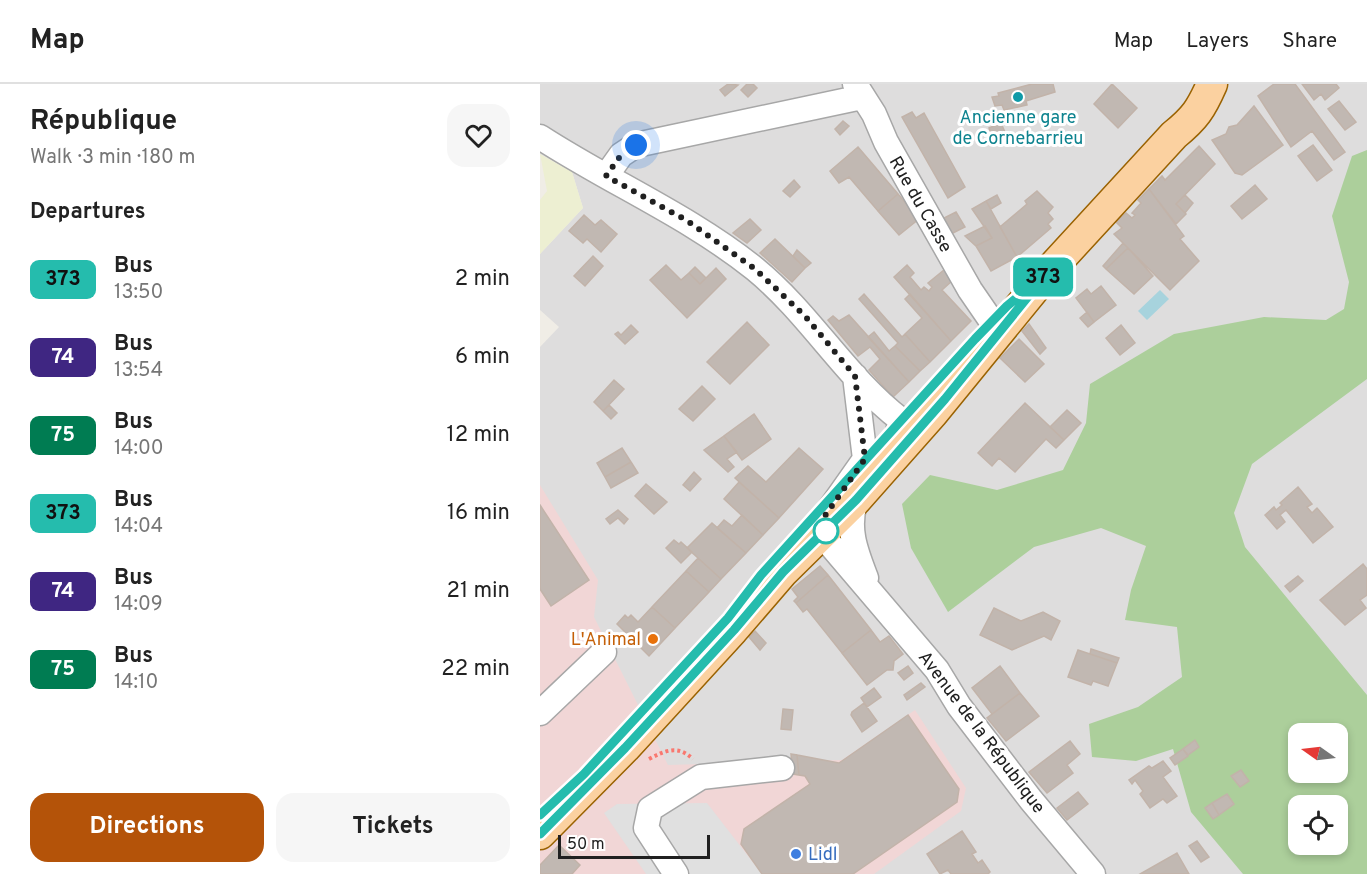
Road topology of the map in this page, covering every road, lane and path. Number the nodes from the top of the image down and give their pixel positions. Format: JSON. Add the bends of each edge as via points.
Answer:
{"nodes":[{"id":1,"x":1227,"y":84,"type":"edge"},
{"id":2,"x":859,"y":91,"type":"edge"},
{"id":3,"x":1203,"y":92,"type":"edge"},
{"id":4,"x":540,"y":137,"type":"edge"},
{"id":5,"x":606,"y":176,"type":"junction"},
{"id":6,"x":1048,"y":272,"type":"junction"},
{"id":7,"x":992,"y":322,"type":"junction"},
{"id":8,"x":855,"y":376,"type":"junction"},
{"id":9,"x":901,"y":420,"type":"junction"},
{"id":10,"x":871,"y":469,"type":"junction"},
{"id":11,"x":856,"y":500,"type":"junction"},
{"id":12,"x":822,"y":535,"type":"junction"},
{"id":13,"x":870,"y":589,"type":"junction"},
{"id":14,"x":604,"y":652,"type":"dead end"},
{"id":15,"x":540,"y":712,"type":"edge"},
{"id":16,"x":625,"y":748,"type":"junction"},
{"id":17,"x":782,"y":768,"type":"dead end"},
{"id":18,"x":701,"y":777,"type":"junction"},
{"id":19,"x":540,"y":816,"type":"edge"},
{"id":20,"x":540,"y":834,"type":"edge"},
{"id":21,"x":676,"y":874,"type":"edge"},
{"id":22,"x":1094,"y":874,"type":"edge"}],
"edges":[{"from":1,"to":3,"type":"street"},
{"from":2,"to":5,"type":"street","via":[[636,145],[621,155]]},
{"from":2,"to":7,"type":"street","name":"Rue du Casse","via":[[970,290]]},
{"from":3,"to":6,"type":"main road","via":[[1194,119],[1174,135]]},
{"from":4,"to":5,"type":"street"},
{"from":5,"to":8,"type":"street","via":[[686,220],[755,269],[805,316]]},
{"from":6,"to":7,"type":"main road"},
{"from":6,"to":10,"type":"main road","via":[[940,405]]},
{"from":7,"to":9,"type":"main road"},
{"from":8,"to":9,"type":"street"},
{"from":8,"to":10,"type":"street"},
{"from":9,"to":10,"type":"main road"},
{"from":10,"to":11,"type":"main road"},
{"from":10,"to":12,"type":"street","via":[[822,520]]},
{"from":10,"to":19,"type":"main road","via":[[761,575],[728,618]]},
{"from":11,"to":12,"type":"main road"},
{"from":11,"to":13,"type":"street","name":"Avenue de la République","via":[[851,530]]},
{"from":12,"to":13,"type":"street","name":"Avenue de la République"},
{"from":12,"to":16,"type":"main road","via":[[783,572]]},
{"from":13,"to":22,"type":"street","name":"Avenue de la République","via":[[937,670],[959,706],[1031,800]]},
{"from":14,"to":15,"type":"street"},
{"from":16,"to":18,"type":"path","via":[[634,759],[644,762],[670,748],[686,752],[699,764]]},
{"from":16,"to":20,"type":"main road"},
{"from":17,"to":18,"type":"street"},
{"from":18,"to":21,"type":"street","via":[[650,809],[646,828]]}]}
